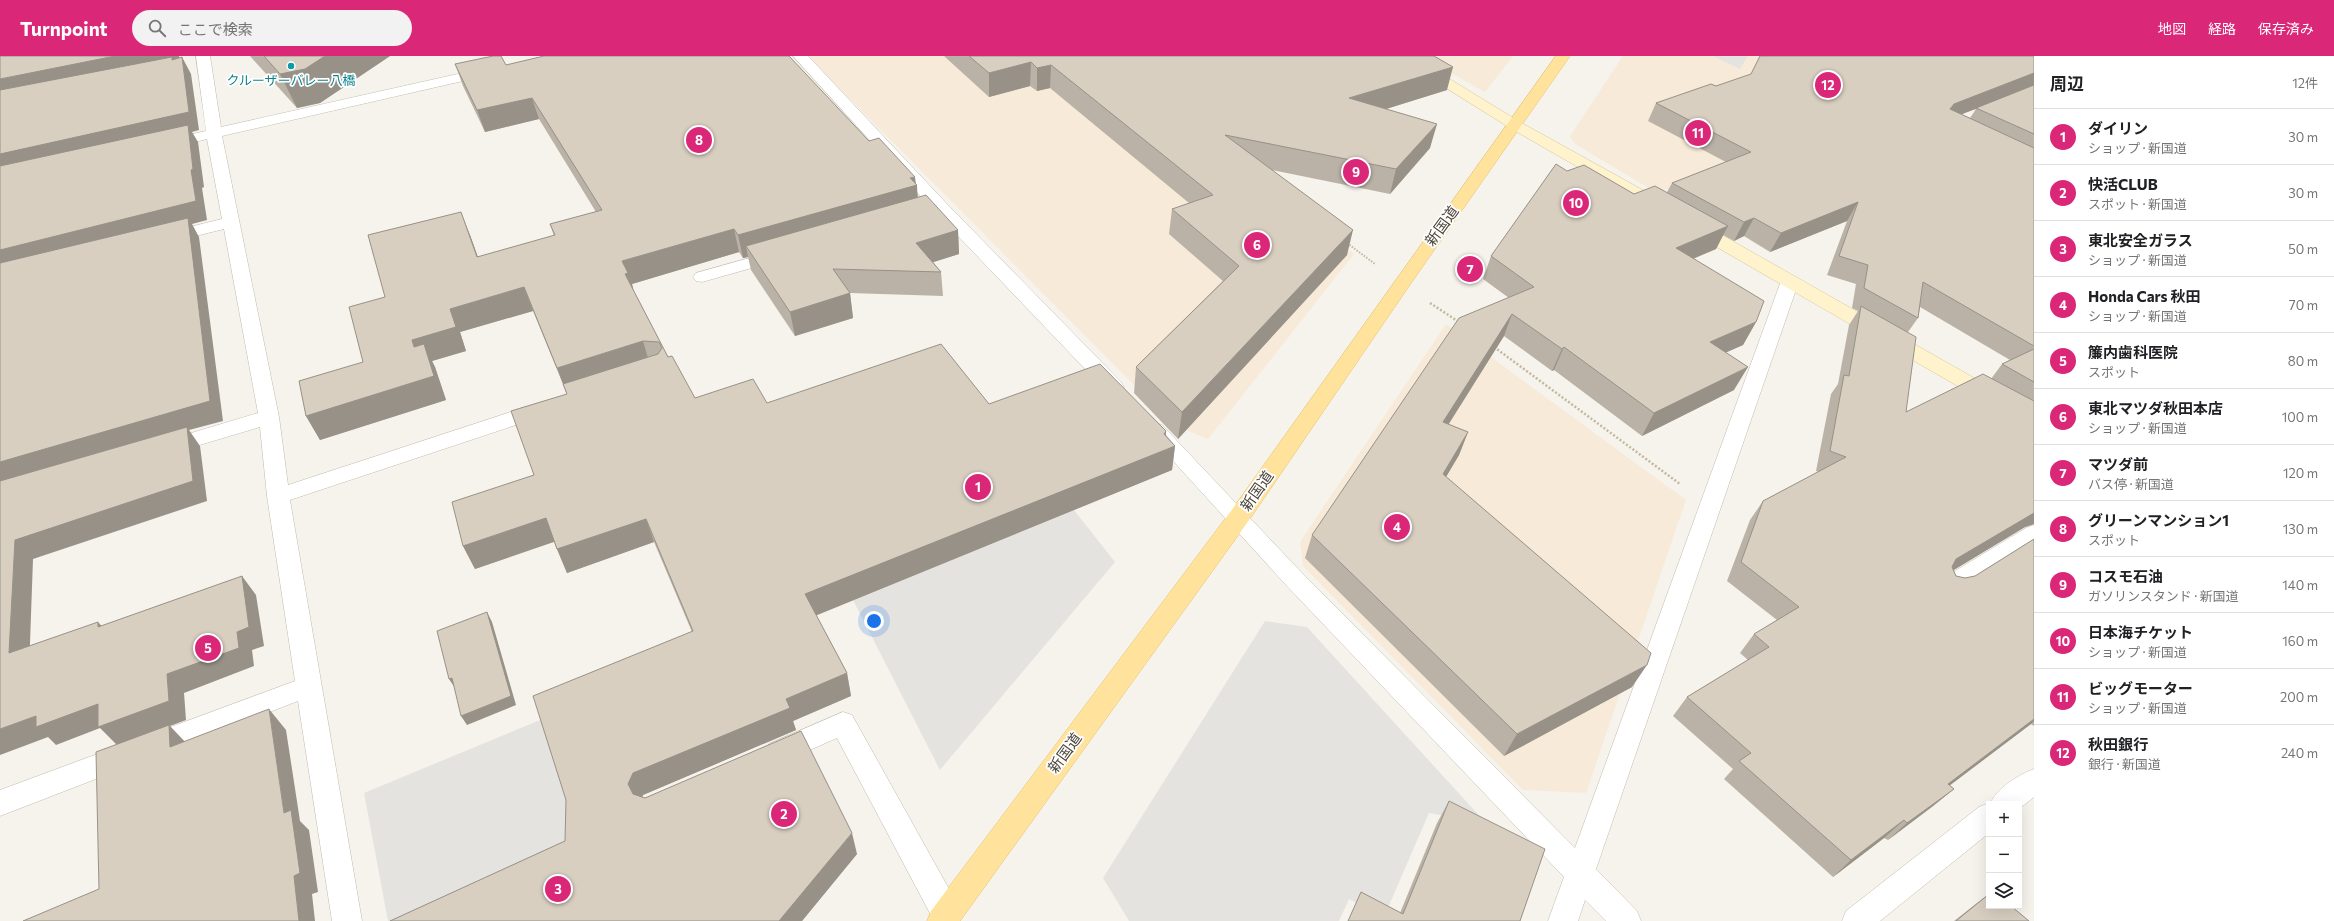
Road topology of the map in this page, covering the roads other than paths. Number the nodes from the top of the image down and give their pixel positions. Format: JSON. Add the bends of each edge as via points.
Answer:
{"nodes":[{"id":1,"x":800,"y":56,"type":"edge"},
{"id":2,"x":1402,"y":56,"type":"edge"},
{"id":3,"x":1563,"y":56,"type":"edge"},
{"id":4,"x":203,"y":59,"type":"edge"},
{"id":5,"x":188,"y":66,"type":"dead end"},
{"id":6,"x":502,"y":68,"type":"edge"},
{"id":7,"x":1515,"y":125,"type":"junction"},
{"id":8,"x":214,"y":133,"type":"junction"},
{"id":9,"x":153,"y":147,"type":"edge"},
{"id":10,"x":232,"y":222,"type":"junction"},
{"id":11,"x":155,"y":241,"type":"edge"},
{"id":12,"x":791,"y":251,"type":"edge"},
{"id":13,"x":702,"y":277,"type":"dead end"},
{"id":14,"x":1790,"y":281,"type":"junction"},
{"id":15,"x":1128,"y":402,"type":"edge"},
{"id":16,"x":559,"y":404,"type":"edge"},
{"id":17,"x":269,"y":417,"type":"junction"},
{"id":18,"x":1145,"y":420,"type":"edge"},
{"id":19,"x":2034,"y":421,"type":"edge"},
{"id":20,"x":150,"y":452,"type":"edge"},
{"id":21,"x":278,"y":496,"type":"junction"},
{"id":22,"x":1239,"y":517,"type":"junction"},
{"id":23,"x":2034,"y":534,"type":"edge"},
{"id":24,"x":1948,"y":587,"type":"edge"},
{"id":25,"x":310,"y":686,"type":"junction"},
{"id":26,"x":754,"y":762,"type":"edge"},
{"id":27,"x":2034,"y":781,"type":"edge"},
{"id":28,"x":2008,"y":801,"type":"edge"},
{"id":29,"x":0,"y":803,"type":"edge"},
{"id":30,"x":1986,"y":818,"type":"edge"},
{"id":31,"x":1581,"y":873,"type":"junction"},
{"id":32,"x":944,"y":918,"type":"edge"},
{"id":33,"x":347,"y":921,"type":"edge"},
{"id":34,"x":1563,"y":921,"type":"edge"},
{"id":35,"x":1626,"y":921,"type":"edge"},
{"id":36,"x":1856,"y":921,"type":"edge"}],
"edges":[{"from":1,"to":15,"type":"street","via":[[933,210]]},
{"from":2,"to":7,"type":"street"},
{"from":3,"to":7,"type":"main road","name":"新国道"},
{"from":4,"to":5,"type":"street"},
{"from":4,"to":8,"type":"street"},
{"from":6,"to":8,"type":"street"},
{"from":7,"to":14,"type":"street"},
{"from":7,"to":22,"type":"main road","name":"新国道"},
{"from":8,"to":9,"type":"street"},
{"from":8,"to":10,"type":"street"},
{"from":10,"to":11,"type":"street"},
{"from":10,"to":17,"type":"street"},
{"from":12,"to":13,"type":"street"},
{"from":14,"to":19,"type":"street"},
{"from":14,"to":31,"type":"street"},
{"from":16,"to":21,"type":"street"},
{"from":17,"to":20,"type":"street"},
{"from":17,"to":21,"type":"street"},
{"from":18,"to":22,"type":"street"},
{"from":21,"to":25,"type":"street"},
{"from":22,"to":31,"type":"street","via":[[1300,584]]},
{"from":22,"to":32,"type":"main road","name":"新国道"},
{"from":23,"to":24,"type":"street"},
{"from":25,"to":29,"type":"street"},
{"from":25,"to":33,"type":"street"},
{"from":26,"to":32,"type":"street","via":[[843,723]]},
{"from":27,"to":28,"type":"street"},
{"from":30,"to":36,"type":"street"},
{"from":31,"to":34,"type":"street"},
{"from":31,"to":35,"type":"street"}]}
